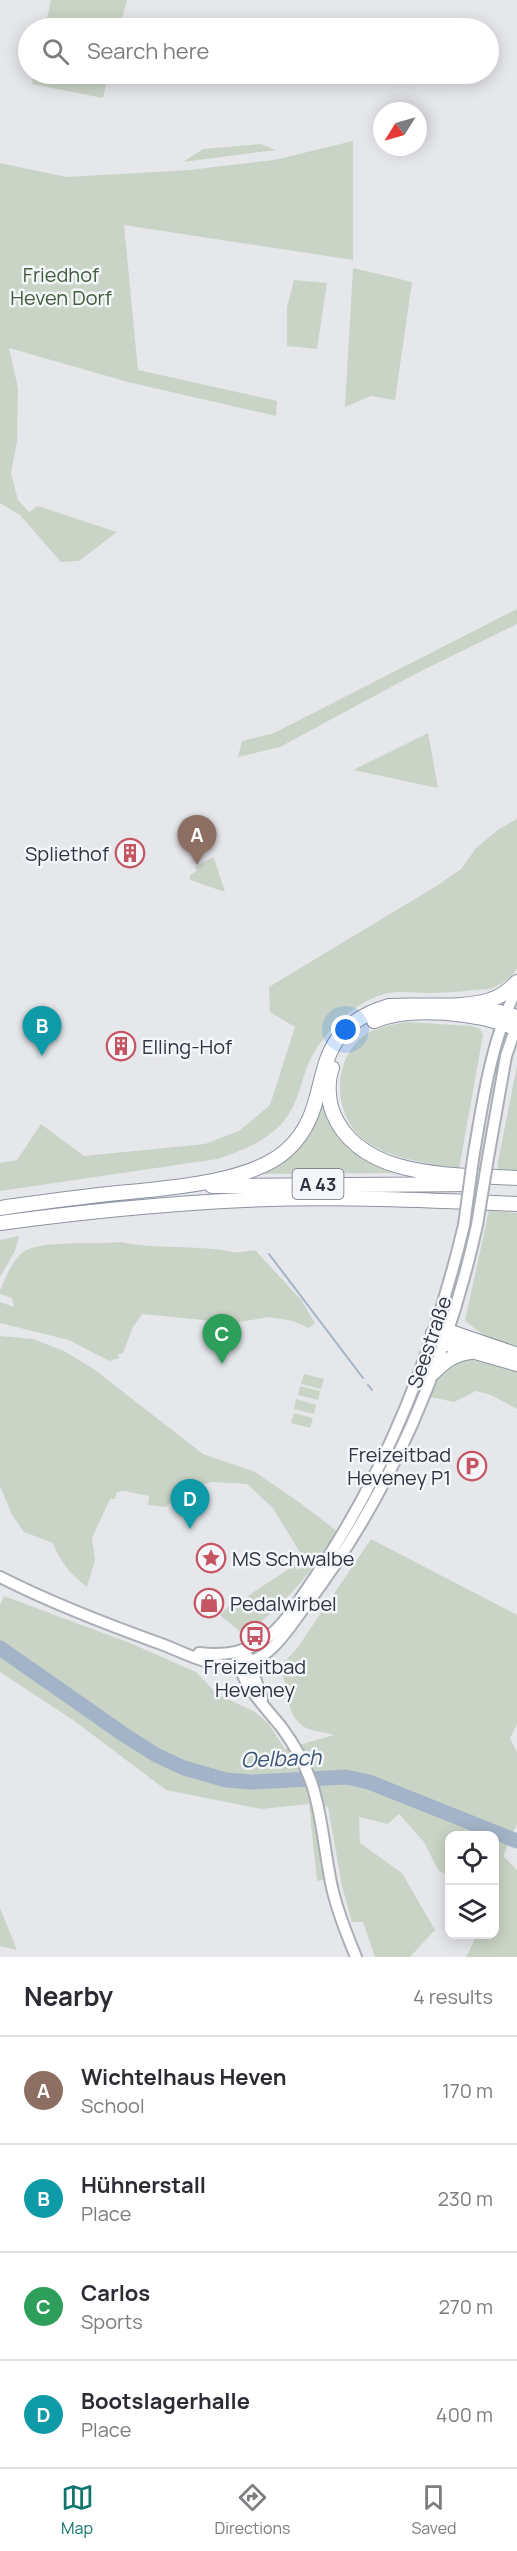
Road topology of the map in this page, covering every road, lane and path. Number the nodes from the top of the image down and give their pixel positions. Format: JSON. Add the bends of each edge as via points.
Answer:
{"nodes":[{"id":1,"x":517,"y":982,"type":"edge"},
{"id":2,"x":517,"y":988,"type":"edge"},
{"id":3,"x":472,"y":1004,"type":"junction"},
{"id":4,"x":511,"y":1021,"type":"edge"},
{"id":5,"x":517,"y":1178,"type":"edge"},
{"id":6,"x":180,"y":1186,"type":"junction"},
{"id":7,"x":517,"y":1186,"type":"edge"},
{"id":8,"x":409,"y":1200,"type":"junction"},
{"id":9,"x":517,"y":1204,"type":"edge"},
{"id":10,"x":0,"y":1208,"type":"edge"},
{"id":11,"x":517,"y":1212,"type":"edge"},
{"id":12,"x":0,"y":1223,"type":"edge"},
{"id":13,"x":433,"y":1333,"type":"junction"},
{"id":14,"x":446,"y":1337,"type":"junction"},
{"id":15,"x":471,"y":1352,"type":"junction"},
{"id":16,"x":517,"y":1355,"type":"edge"},
{"id":17,"x":517,"y":1364,"type":"edge"},
{"id":18,"x":433,"y":1373,"type":"junction"},
{"id":19,"x":0,"y":1577,"type":"edge"},
{"id":20,"x":243,"y":1650,"type":"junction"},
{"id":21,"x":178,"y":1651,"type":"junction"},
{"id":22,"x":251,"y":1661,"type":"junction"},
{"id":23,"x":239,"y":1664,"type":"junction"},
{"id":24,"x":264,"y":1704,"type":"junction"},
{"id":25,"x":356,"y":1957,"type":"edge"}],
"edges":[{"from":1,"to":3,"type":"highway","via":[[496,998]]},
{"from":2,"to":4,"type":"street","name":"Seestraße"},
{"from":3,"to":4,"type":"highway"},
{"from":3,"to":6,"type":"highway","via":[[389,1006],[358,1020],[343,1032],[331,1050],[313,1111],[287,1150],[250,1171]]},
{"from":4,"to":5,"type":"highway","via":[[420,1013],[382,1018],[360,1029],[341,1048],[331,1072],[330,1096],[331,1108],[345,1134],[367,1154],[385,1162],[423,1171]]},
{"from":4,"to":13,"type":"street","name":"Seestraße","bridge":true,"via":[[486,1081],[464,1225]]},
{"from":4,"to":14,"type":"street","name":"Seestraße","bridge":true,"via":[[477,1225]]},
{"from":6,"to":7,"type":"highway","number":"A 43"},
{"from":6,"to":10,"type":"highway","number":"A 43"},
{"from":8,"to":9,"type":"highway","number":"A 43"},
{"from":8,"to":11,"type":"highway"},
{"from":8,"to":12,"type":"highway","number":"A 43","via":[[202,1203]]},
{"from":13,"to":14,"type":"highway"},
{"from":13,"to":20,"type":"street","name":"Seestraße","via":[[388,1449],[333,1550],[273,1632]]},
{"from":14,"to":15,"type":"highway"},
{"from":14,"to":16,"type":"highway"},
{"from":14,"to":18,"type":"street","name":"Seestraße"},
{"from":15,"to":17,"type":"highway"},
{"from":15,"to":18,"type":"highway","via":[[452,1357]]},
{"from":18,"to":22,"type":"street","name":"Seestraße","via":[[391,1470],[342,1556],[280,1642]]},
{"from":19,"to":21,"type":"street","via":[[88,1617]]},
{"from":20,"to":21,"type":"street","via":[[218,1655]]},
{"from":20,"to":22,"type":"street"},
{"from":20,"to":23,"type":"street"},
{"from":21,"to":23,"type":"street","via":[[217,1663]]},
{"from":22,"to":23,"type":"street","name":"Seestraße"},
{"from":22,"to":24,"type":"street"},
{"from":23,"to":24,"type":"street","via":[[243,1678]]},
{"from":24,"to":25,"type":"street","via":[[303,1761],[314,1790],[331,1883]]}]}
